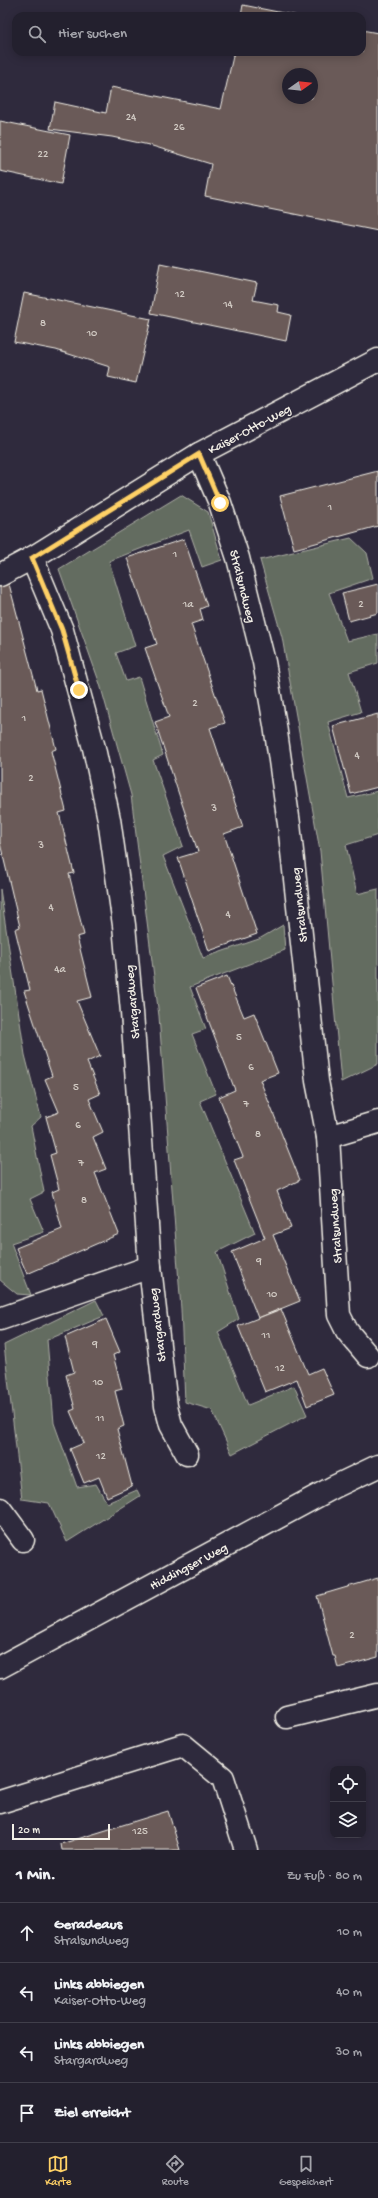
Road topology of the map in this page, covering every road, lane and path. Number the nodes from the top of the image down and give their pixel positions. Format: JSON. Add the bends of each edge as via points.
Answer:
{"nodes":[{"id":1,"x":378,"y":360,"type":"edge"},
{"id":2,"x":199,"y":454,"type":"junction"},
{"id":3,"x":32,"y":558,"type":"junction"},
{"id":4,"x":0,"y":575,"type":"edge"},
{"id":5,"x":378,"y":1122,"type":"edge"},
{"id":6,"x":328,"y":1137,"type":"junction"},
{"id":7,"x":150,"y":1267,"type":"junction"},
{"id":8,"x":0,"y":1319,"type":"edge"},
{"id":9,"x":368,"y":1356,"type":"dead end"},
{"id":10,"x":187,"y":1454,"type":"dead end"},
{"id":11,"x":378,"y":1466,"type":"edge"},
{"id":12,"x":0,"y":1509,"type":"edge"},
{"id":13,"x":23,"y":1540,"type":"dead end"},
{"id":14,"x":0,"y":1667,"type":"edge"},
{"id":15,"x":378,"y":1695,"type":"edge"},
{"id":16,"x":287,"y":1717,"type":"dead end"},
{"id":17,"x":0,"y":1802,"type":"edge"},
{"id":18,"x":246,"y":1850,"type":"edge"}],
"edges":[{"from":1,"to":2,"type":"street","name":"Kaiser-Otto-Weg"},
{"from":2,"to":3,"type":"street","name":"Kaiser-Otto-Weg"},
{"from":2,"to":6,"type":"street","name":"Stralsundweg","via":[[220,503],[238,558],[264,662],[289,824],[317,1081]]},
{"from":3,"to":4,"type":"street","name":"Kaiser-Otto-Weg"},
{"from":3,"to":7,"type":"street","name":"Stargardweg","via":[[62,630],[94,748],[109,819],[124,926],[132,1012]]},
{"from":5,"to":6,"type":"street"},
{"from":6,"to":9,"type":"street","name":"Stralsundweg","via":[[339,1315],[347,1331]]},
{"from":7,"to":8,"type":"street"},
{"from":7,"to":10,"type":"street","name":"Stargardweg","via":[[166,1406],[171,1425]]},
{"from":11,"to":14,"type":"street","name":"Hiddingser Weg"},
{"from":12,"to":13,"type":"street"},
{"from":15,"to":16,"type":"street"},
{"from":17,"to":18,"type":"street","via":[[183,1745],[224,1778]]}]}
